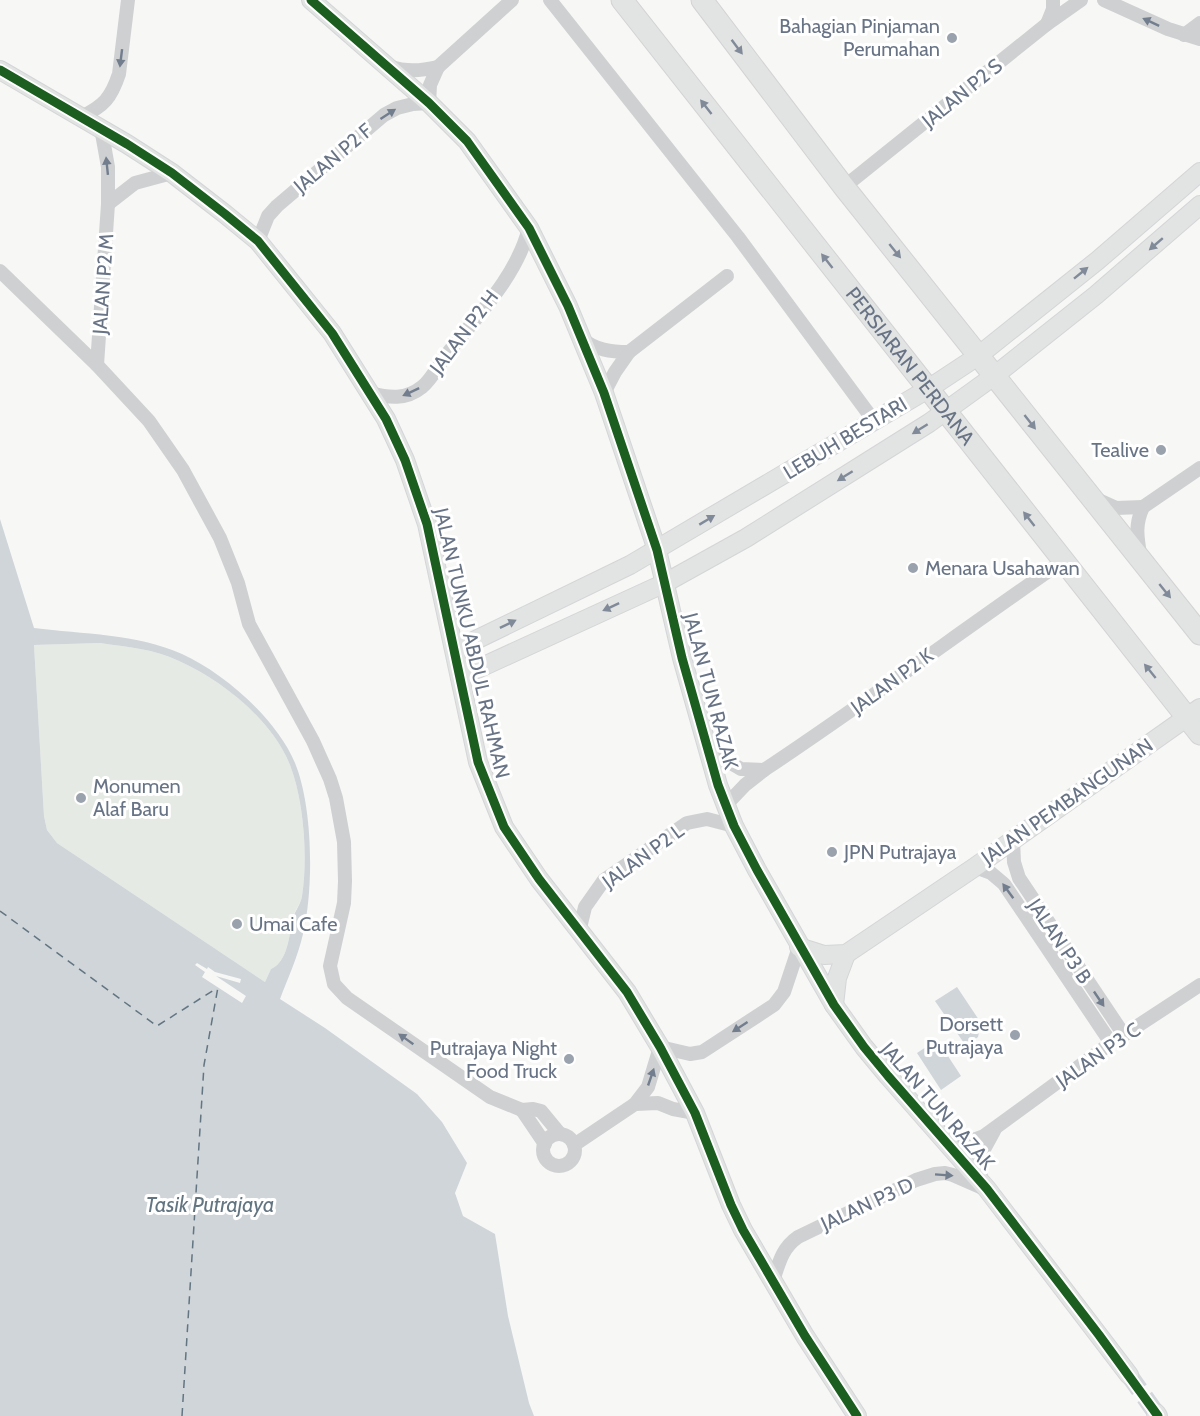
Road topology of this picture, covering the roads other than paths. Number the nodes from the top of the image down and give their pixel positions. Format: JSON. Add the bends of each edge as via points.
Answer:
{"nodes":[{"id":1,"x":128,"y":0,"type":"edge"},
{"id":2,"x":311,"y":0,"type":"edge"},
{"id":3,"x":513,"y":0,"type":"edge"},
{"id":4,"x":550,"y":0,"type":"edge"},
{"id":5,"x":622,"y":0,"type":"edge"},
{"id":6,"x":702,"y":0,"type":"edge"},
{"id":7,"x":1053,"y":0,"type":"edge"},
{"id":8,"x":1081,"y":0,"type":"edge"},
{"id":9,"x":1104,"y":0,"type":"edge"},
{"id":10,"x":1200,"y":23,"type":"edge"},
{"id":11,"x":1047,"y":24,"type":"junction"},
{"id":12,"x":1184,"y":35,"type":"junction"},
{"id":13,"x":1200,"y":39,"type":"edge"},
{"id":14,"x":384,"y":64,"type":"junction"},
{"id":15,"x":438,"y":67,"type":"junction"},
{"id":16,"x":0,"y":70,"type":"edge"},
{"id":17,"x":429,"y":103,"type":"junction"},
{"id":18,"x":81,"y":117,"type":"junction"},
{"id":19,"x":101,"y":128,"type":"junction"},
{"id":20,"x":1200,"y":172,"type":"edge"},
{"id":21,"x":172,"y":173,"type":"junction"},
{"id":22,"x":844,"y":187,"type":"junction"},
{"id":23,"x":108,"y":204,"type":"junction"},
{"id":24,"x":1200,"y":205,"type":"edge"},
{"id":25,"x":529,"y":228,"type":"junction"},
{"id":26,"x":258,"y":241,"type":"junction"},
{"id":27,"x":0,"y":271,"type":"edge"},
{"id":28,"x":727,"y":276,"type":"dead end"},
{"id":29,"x":581,"y":338,"type":"junction"},
{"id":30,"x":629,"y":352,"type":"junction"},
{"id":31,"x":978,"y":356,"type":"junction"},
{"id":32,"x":97,"y":365,"type":"junction"},
{"id":33,"x":994,"y":376,"type":"junction"},
{"id":34,"x":928,"y":389,"type":"junction"},
{"id":35,"x":370,"y":393,"type":"junction"},
{"id":36,"x":604,"y":393,"type":"junction"},
{"id":37,"x":945,"y":412,"type":"junction"},
{"id":38,"x":874,"y":421,"type":"junction"},
{"id":39,"x":1200,"y":468,"type":"edge"},
{"id":40,"x":1089,"y":495,"type":"junction"},
{"id":41,"x":1143,"y":507,"type":"junction"},
{"id":42,"x":657,"y":550,"type":"junction"},
{"id":43,"x":1063,"y":561,"type":"junction"},
{"id":44,"x":1142,"y":562,"type":"junction"},
{"id":45,"x":664,"y":583,"type":"junction"},
{"id":46,"x":1200,"y":634,"type":"edge"},
{"id":47,"x":455,"y":650,"type":"junction"},
{"id":48,"x":460,"y":677,"type":"junction"},
{"id":49,"x":1193,"y":713,"type":"edge"},
{"id":50,"x":1200,"y":734,"type":"edge"},
{"id":51,"x":707,"y":749,"type":"junction"},
{"id":52,"x":764,"y":770,"type":"junction"},
{"id":53,"x":725,"y":806,"type":"junction"},
{"id":54,"x":734,"y":826,"type":"junction"},
{"id":55,"x":1013,"y":840,"type":"junction"},
{"id":56,"x":975,"y":867,"type":"junction"},
{"id":57,"x":579,"y":932,"type":"junction"},
{"id":58,"x":799,"y":947,"type":"junction"},
{"id":59,"x":846,"y":954,"type":"junction"},
{"id":60,"x":1200,"y":985,"type":"edge"},
{"id":61,"x":834,"y":1005,"type":"junction"},
{"id":62,"x":1124,"y":1035,"type":"junction"},
{"id":63,"x":1111,"y":1043,"type":"junction"},
{"id":64,"x":660,"y":1047,"type":"junction"},
{"id":65,"x":635,"y":1104,"type":"junction"},
{"id":66,"x":522,"y":1110,"type":"junction"},
{"id":67,"x":695,"y":1113,"type":"junction"},
{"id":68,"x":932,"y":1126,"type":"junction"},
{"id":69,"x":997,"y":1127,"type":"junction"},
{"id":70,"x":560,"y":1134,"type":"junction"},
{"id":71,"x":545,"y":1144,"type":"junction"},
{"id":72,"x":574,"y":1145,"type":"junction"},
{"id":73,"x":984,"y":1186,"type":"junction"},
{"id":74,"x":773,"y":1281,"type":"junction"},
{"id":75,"x":1129,"y":1375,"type":"tunnel mouth"},
{"id":76,"x":857,"y":1416,"type":"edge"}],
"edges":[{"from":1,"to":18,"type":"street","one_way":true,"via":[[116,85],[103,105]]},
{"from":2,"to":14,"type":"street","name":"JALAN TUN RAZAK"},
{"from":3,"to":15,"type":"street"},
{"from":4,"to":38,"type":"street","via":[[738,237]]},
{"from":34,"to":5,"type":"main road","name":"PERSIARAN PERDANA","one_way":true},
{"from":6,"to":22,"type":"main road","one_way":true},
{"from":7,"to":11,"type":"street"},
{"from":8,"to":11,"type":"street","name":"JALAN P2 S"},
{"from":12,"to":9,"type":"street","one_way":true},
{"from":10,"to":12,"type":"street"},
{"from":11,"to":22,"type":"street","name":"JALAN P2 S"},
{"from":12,"to":13,"type":"street"},
{"from":14,"to":15,"type":"street","via":[[410,71]]},
{"from":14,"to":17,"type":"street","name":"JALAN TUN RAZAK"},
{"from":15,"to":17,"type":"street","via":[[430,85]]},
{"from":16,"to":18,"type":"street","name":"JALAN TUNKU ABDUL RAHMAN"},
{"from":17,"to":25,"type":"street","name":"JALAN TUN RAZAK","via":[[467,141]]},
{"from":26,"to":17,"type":"street","name":"JALAN P2 F","one_way":true,"via":[[268,216],[277,206],[373,124],[397,108]]},
{"from":18,"to":19,"type":"street","name":"JALAN TUNKU ABDUL RAHMAN"},
{"from":19,"to":21,"type":"street","name":"JALAN TUNKU ABDUL RAHMAN"},
{"from":23,"to":19,"type":"street","name":"JALAN P2 M","one_way":true,"via":[[108,167]]},
{"from":31,"to":20,"type":"street","name":"LEBUH BESTARI","one_way":true},
{"from":21,"to":23,"type":"street","via":[[135,183]]},
{"from":21,"to":26,"type":"street","name":"JALAN TUNKU ABDUL RAHMAN"},
{"from":22,"to":31,"type":"main road","one_way":true},
{"from":23,"to":32,"type":"street","name":"JALAN P2 M"},
{"from":24,"to":33,"type":"street","name":"LEBUH BESTARI","one_way":true},
{"from":25,"to":29,"type":"street","name":"JALAN TUN RAZAK"},
{"from":25,"to":35,"type":"street","name":"JALAN P2 H","one_way":true,"via":[[524,245],[495,293],[423,386],[404,397]]},
{"from":26,"to":35,"type":"street","name":"JALAN TUNKU ABDUL RAHMAN","via":[[332,333]]},
{"from":27,"to":32,"type":"street"},
{"from":28,"to":30,"type":"street"},
{"from":29,"to":30,"type":"street","via":[[591,346]]},
{"from":29,"to":36,"type":"street","name":"JALAN TUN RAZAK"},
{"from":30,"to":36,"type":"street"},
{"from":31,"to":33,"type":"main road"},
{"from":31,"to":34,"type":"street","name":"LEBUH BESTARI"},
{"from":66,"to":32,"type":"street","one_way":true,"via":[[490,1097],[340,992],[331,976],[331,957],[344,903],[346,864],[341,819],[322,759],[249,624],[229,556],[210,517],[168,445]]},
{"from":33,"to":37,"type":"street","name":"LEBUH BESTARI"},
{"from":33,"to":40,"type":"main road","one_way":true},
{"from":34,"to":37,"type":"main road","name":"PERSIARAN PERDANA"},
{"from":34,"to":38,"type":"street","name":"LEBUH BESTARI"},
{"from":35,"to":47,"type":"street","name":"JALAN TUNKU ABDUL RAHMAN","via":[[387,419],[428,524]]},
{"from":36,"to":42,"type":"street","name":"JALAN TUN RAZAK"},
{"from":43,"to":37,"type":"main road","name":"PERSIARAN PERDANA","one_way":true},
{"from":37,"to":45,"type":"street","name":"LEBUH BESTARI","one_way":true,"via":[[746,538]]},
{"from":42,"to":38,"type":"street","name":"LEBUH BESTARI","one_way":true},
{"from":39,"to":41,"type":"street"},
{"from":40,"to":41,"type":"street","via":[[1116,508]]},
{"from":40,"to":44,"type":"main road"},
{"from":41,"to":44,"type":"street","via":[[1136,532]]},
{"from":42,"to":45,"type":"street","name":"JALAN TUN RAZAK"},
{"from":47,"to":42,"type":"street","name":"LEBUH BESTARI","one_way":true},
{"from":49,"to":43,"type":"main road","name":"PERSIARAN PERDANA","one_way":true},
{"from":43,"to":52,"type":"street","name":"JALAN P2 K"},
{"from":44,"to":46,"type":"main road","one_way":true},
{"from":45,"to":48,"type":"street","name":"LEBUH BESTARI","one_way":true},
{"from":45,"to":51,"type":"street","name":"JALAN TUN RAZAK"},
{"from":47,"to":48,"type":"street","name":"JALAN TUNKU ABDUL RAHMAN"},
{"from":48,"to":57,"type":"street","name":"JALAN TUNKU ABDUL RAHMAN","via":[[478,762],[504,827]]},
{"from":49,"to":50,"type":"main road","name":"PERSIARAN PERDANA"},
{"from":49,"to":55,"type":"street","name":"JALAN PEMBANGUNAN"},
{"from":51,"to":52,"type":"street","via":[[741,769]]},
{"from":51,"to":53,"type":"street","name":"JALAN TUN RAZAK"},
{"from":52,"to":53,"type":"street","name":"JALAN P2 K"},
{"from":53,"to":54,"type":"street","name":"JALAN TUN RAZAK"},
{"from":54,"to":57,"type":"street","name":"JALAN P2 L","via":[[707,819],[687,823],[612,874],[585,907]]},
{"from":54,"to":58,"type":"street","name":"JALAN TUN RAZAK"},
{"from":55,"to":56,"type":"street","name":"JALAN PEMBANGUNAN"},
{"from":55,"to":62,"type":"street","name":"JALAN P3 B","one_way":true,"via":[[1018,878]]},
{"from":56,"to":59,"type":"street","name":"JALAN PEMBANGUNAN"},
{"from":63,"to":56,"type":"street","name":"JALAN P3 B","one_way":true,"via":[[1004,884]]},
{"from":57,"to":64,"type":"street","name":"JALAN TUNKU ABDUL RAHMAN","via":[[627,992]]},
{"from":58,"to":59,"type":"street","via":[[824,955]]},
{"from":58,"to":61,"type":"street","name":"JALAN TUN RAZAK"},
{"from":58,"to":64,"type":"street","one_way":true,"via":[[784,992],[774,1005],[702,1052],[690,1054]]},
{"from":59,"to":61,"type":"street","via":[[837,978]]},
{"from":60,"to":62,"type":"street","name":"JALAN P3 C"},
{"from":61,"to":68,"type":"street","name":"JALAN TUN RAZAK"},
{"from":62,"to":63,"type":"street","name":"JALAN P3 C"},
{"from":63,"to":69,"type":"street","name":"JALAN P3 C"},
{"from":65,"to":64,"type":"street","one_way":true,"via":[[648,1087]]},
{"from":64,"to":67,"type":"street","name":"JALAN TUNKU ABDUL RAHMAN"},
{"from":65,"to":67,"type":"street","via":[[658,1103]]},
{"from":65,"to":72,"type":"street"},
{"from":66,"to":70,"type":"street","via":[[541,1111]]},
{"from":66,"to":71,"type":"street"},
{"from":67,"to":74,"type":"street","name":"JALAN TUNKU ABDUL RAHMAN","via":[[731,1205]]},
{"from":68,"to":69,"type":"street","name":"JALAN P3 C","via":[[956,1142],[965,1143]]},
{"from":68,"to":73,"type":"street","name":"JALAN TUN RAZAK"},
{"from":69,"to":73,"type":"street","name":"JALAN P3 C","via":[[982,1153]]},
{"from":70,"to":71,"type":"street"},
{"from":70,"to":72,"type":"street"},
{"from":71,"to":72,"type":"street","via":[[545,1157],[555,1165],[573,1158]]},
{"from":74,"to":73,"type":"street","name":"JALAN P3 D","one_way":true,"via":[[789,1243],[916,1180],[945,1173]]},
{"from":73,"to":75,"type":"street","name":"JALAN TUN RAZAK"},
{"from":74,"to":76,"type":"street","name":"JALAN TUNKU ABDUL RAHMAN"}]}
